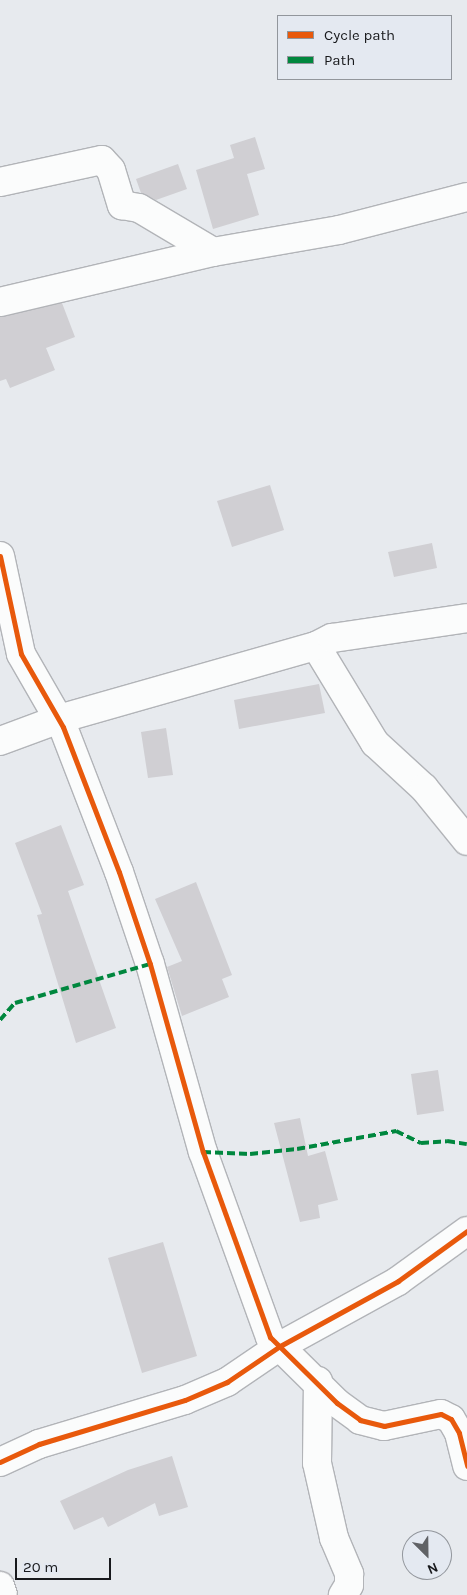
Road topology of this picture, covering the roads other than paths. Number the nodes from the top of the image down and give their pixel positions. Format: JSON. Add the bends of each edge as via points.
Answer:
{"nodes":[{"id":1,"x":0,"y":182,"type":"edge"},
{"id":2,"x":467,"y":197,"type":"edge"},
{"id":3,"x":214,"y":252,"type":"junction"},
{"id":4,"x":0,"y":302,"type":"edge"},
{"id":5,"x":1,"y":563,"type":"edge"},
{"id":6,"x":467,"y":618,"type":"edge"},
{"id":7,"x":316,"y":646,"type":"junction"},
{"id":8,"x":59,"y":719,"type":"junction"},
{"id":9,"x":0,"y":741,"type":"edge"},
{"id":10,"x":467,"y":841,"type":"edge"},
{"id":11,"x":467,"y":1231,"type":"edge"},
{"id":12,"x":280,"y":1346,"type":"junction"},
{"id":13,"x":318,"y":1381,"type":"junction"},
{"id":14,"x":0,"y":1462,"type":"edge"},
{"id":15,"x":467,"y":1466,"type":"edge"},
{"id":16,"x":0,"y":1586,"type":"edge"},
{"id":17,"x":3,"y":1595,"type":"edge"},
{"id":18,"x":342,"y":1595,"type":"edge"}],
"edges":[{"from":1,"to":3,"type":"street","via":[[102,160],[111,170],[122,205],[139,208]]},
{"from":2,"to":3,"type":"street","via":[[339,230]]},
{"from":3,"to":4,"type":"street"},
{"from":5,"to":8,"type":"street","via":[[21,654]]},
{"from":6,"to":7,"type":"street","via":[[332,638]]},
{"from":7,"to":8,"type":"street"},
{"from":7,"to":10,"type":"street","via":[[375,743],[424,788]]},
{"from":8,"to":9,"type":"street"},
{"from":8,"to":12,"type":"street","via":[[119,872],[150,964],[207,1162],[270,1337]]},
{"from":11,"to":12,"type":"street","via":[[398,1281]]},
{"from":12,"to":13,"type":"street"},
{"from":12,"to":14,"type":"street","via":[[228,1382],[185,1400],[57,1438]]},
{"from":13,"to":15,"type":"street","via":[[337,1403],[360,1420],[384,1426],[440,1414],[451,1419],[459,1433]]},
{"from":13,"to":18,"type":"street","via":[[317,1463],[334,1538],[349,1574],[349,1585]]},
{"from":16,"to":17,"type":"street"}]}
